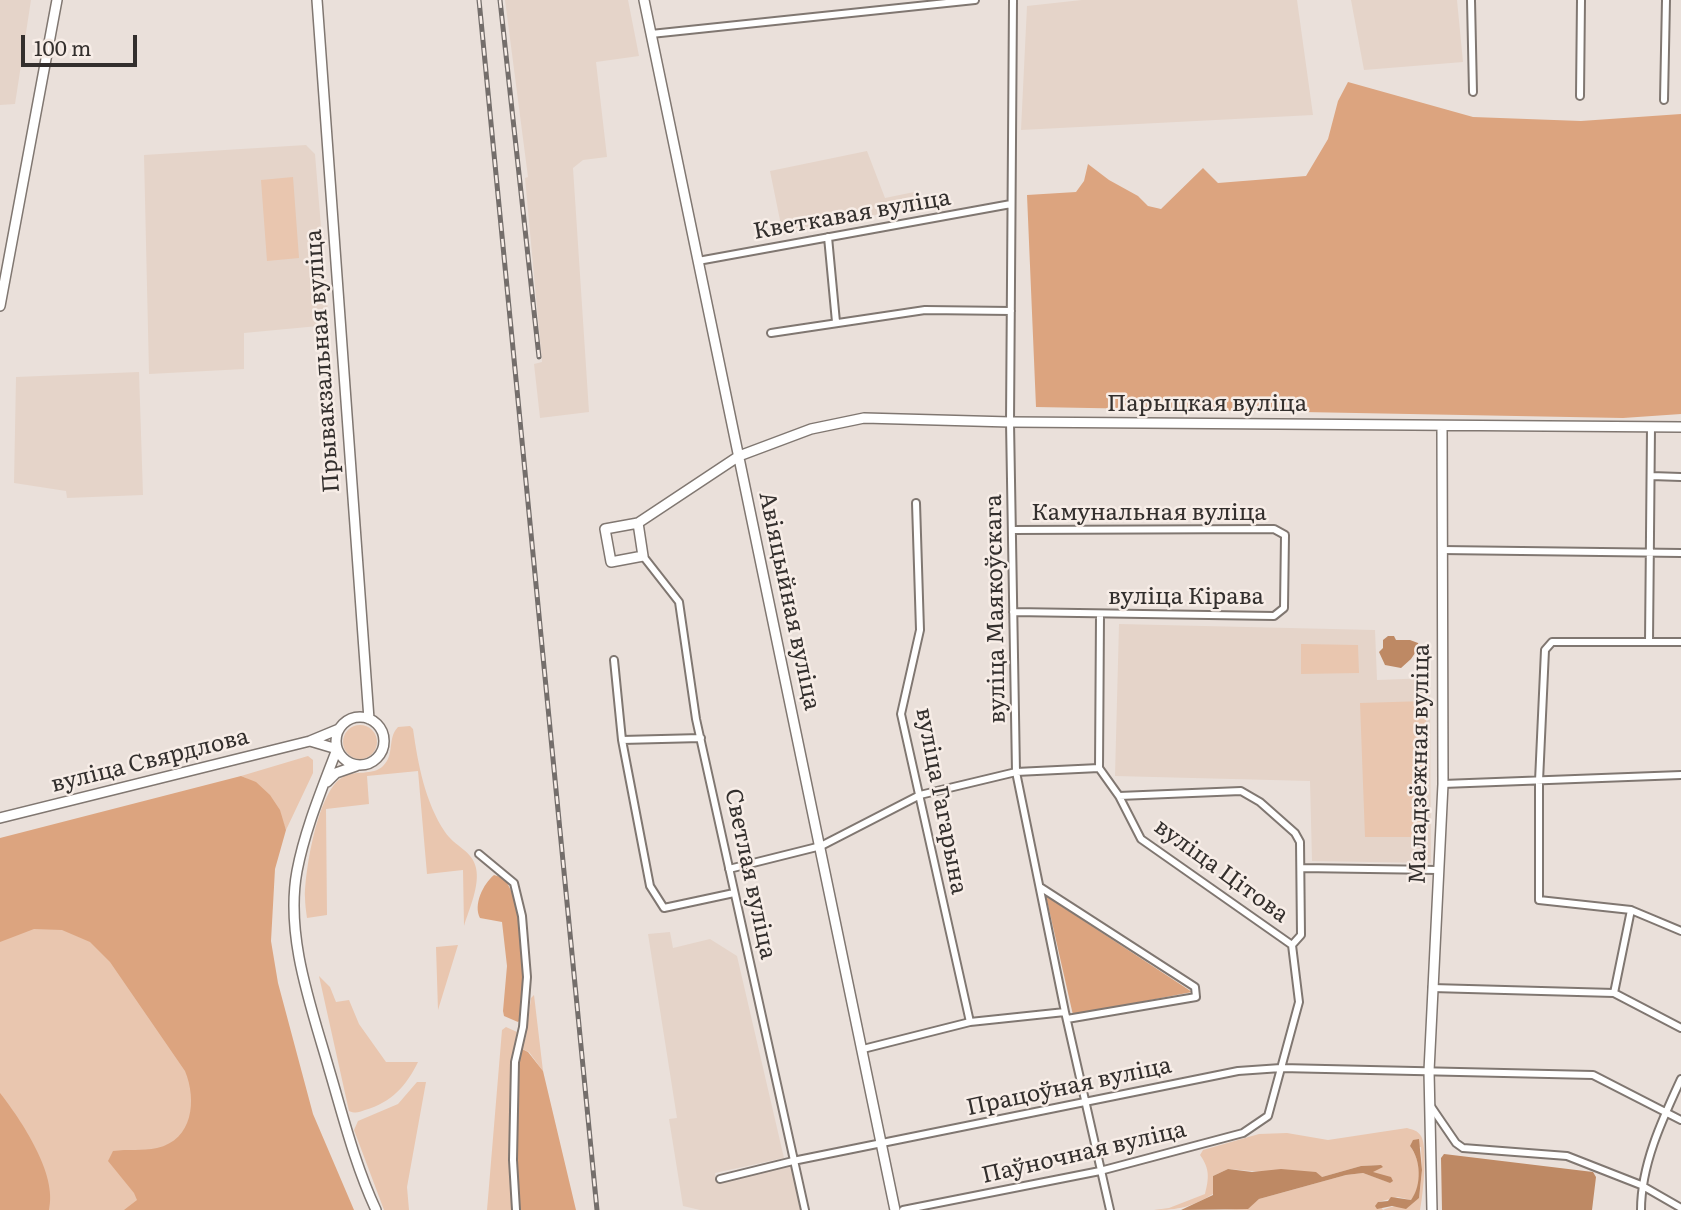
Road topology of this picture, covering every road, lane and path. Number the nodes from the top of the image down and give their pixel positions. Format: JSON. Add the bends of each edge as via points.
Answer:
{"nodes":[{"id":1,"x":57,"y":0,"type":"edge"},
{"id":2,"x":317,"y":0,"type":"edge"},
{"id":3,"x":644,"y":0,"type":"edge"},
{"id":4,"x":975,"y":0,"type":"edge"},
{"id":5,"x":1013,"y":0,"type":"edge"},
{"id":6,"x":1471,"y":0,"type":"edge"},
{"id":7,"x":1581,"y":0,"type":"edge"},
{"id":8,"x":1666,"y":0,"type":"edge"},
{"id":9,"x":651,"y":34,"type":"junction"},
{"id":10,"x":1473,"y":92,"type":"dead end"},
{"id":11,"x":1580,"y":96,"type":"dead end"},
{"id":12,"x":1664,"y":100,"type":"dead end"},
{"id":13,"x":1012,"y":204,"type":"junction"},
{"id":14,"x":828,"y":237,"type":"junction"},
{"id":15,"x":698,"y":261,"type":"junction"},
{"id":16,"x":0,"y":306,"type":"edge"},
{"id":17,"x":1011,"y":311,"type":"junction"},
{"id":18,"x":836,"y":322,"type":"junction"},
{"id":19,"x":771,"y":333,"type":"dead end"},
{"id":20,"x":1010,"y":422,"type":"junction"},
{"id":21,"x":1441,"y":426,"type":"junction"},
{"id":22,"x":1651,"y":427,"type":"junction"},
{"id":23,"x":1681,"y":427,"type":"edge"},
{"id":24,"x":739,"y":456,"type":"junction"},
{"id":25,"x":1651,"y":477,"type":"junction"},
{"id":26,"x":1681,"y":477,"type":"edge"},
{"id":27,"x":916,"y":503,"type":"dead end"},
{"id":28,"x":638,"y":523,"type":"junction"},
{"id":29,"x":1012,"y":530,"type":"junction"},
{"id":30,"x":1284,"y":535,"type":"joint"},
{"id":31,"x":1442,"y":550,"type":"junction"},
{"id":32,"x":1650,"y":553,"type":"junction"},
{"id":33,"x":1681,"y":553,"type":"edge"},
{"id":34,"x":643,"y":556,"type":"junction"},
{"id":35,"x":1013,"y":612,"type":"junction"},
{"id":36,"x":1100,"y":615,"type":"junction"},
{"id":37,"x":1650,"y":642,"type":"junction"},
{"id":38,"x":1681,"y":642,"type":"edge"},
{"id":39,"x":614,"y":660,"type":"dead end"},
{"id":40,"x":369,"y":719,"type":"junction"},
{"id":41,"x":339,"y":729,"type":"junction"},
{"id":42,"x":701,"y":738,"type":"junction"},
{"id":43,"x":622,"y":740,"type":"junction"},
{"id":44,"x":310,"y":741,"type":"junction"},
{"id":45,"x":337,"y":749,"type":"junction"},
{"id":46,"x":357,"y":765,"type":"junction"},
{"id":47,"x":1099,"y":768,"type":"junction"},
{"id":48,"x":1016,"y":772,"type":"junction"},
{"id":49,"x":1681,"y":775,"type":"edge"},
{"id":50,"x":1539,"y":781,"type":"junction"},
{"id":51,"x":1443,"y":784,"type":"junction"},
{"id":52,"x":322,"y":790,"type":"junction"},
{"id":53,"x":920,"y":795,"type":"junction"},
{"id":54,"x":1119,"y":796,"type":"junction"},
{"id":55,"x":0,"y":818,"type":"edge"},
{"id":56,"x":821,"y":846,"type":"junction"},
{"id":57,"x":479,"y":855,"type":"dead end"},
{"id":58,"x":729,"y":869,"type":"junction"},
{"id":59,"x":1301,"y":869,"type":"junction"},
{"id":60,"x":1438,"y":870,"type":"junction"},
{"id":61,"x":1040,"y":887,"type":"junction"},
{"id":62,"x":734,"y":893,"type":"junction"},
{"id":63,"x":1631,"y":910,"type":"junction"},
{"id":64,"x":1681,"y":930,"type":"edge"},
{"id":65,"x":1292,"y":945,"type":"junction"},
{"id":66,"x":1432,"y":988,"type":"junction"},
{"id":67,"x":1614,"y":993,"type":"junction"},
{"id":68,"x":1065,"y":1012,"type":"junction"},
{"id":69,"x":1067,"y":1020,"type":"junction"},
{"id":70,"x":970,"y":1022,"type":"junction"},
{"id":71,"x":1681,"y":1028,"type":"edge"},
{"id":72,"x":863,"y":1049,"type":"junction"},
{"id":73,"x":1281,"y":1068,"type":"junction"},
{"id":74,"x":1429,"y":1072,"type":"junction"},
{"id":75,"x":1681,"y":1079,"type":"edge"},
{"id":76,"x":1086,"y":1101,"type":"junction"},
{"id":77,"x":1429,"y":1104,"type":"junction"},
{"id":78,"x":1666,"y":1112,"type":"junction"},
{"id":79,"x":1268,"y":1116,"type":"joint"},
{"id":80,"x":1681,"y":1120,"type":"edge"},
{"id":81,"x":882,"y":1144,"type":"junction"},
{"id":82,"x":793,"y":1161,"type":"junction"},
{"id":83,"x":1100,"y":1171,"type":"junction"},
{"id":84,"x":720,"y":1179,"type":"dead end"},
{"id":85,"x":1641,"y":1185,"type":"junction"},
{"id":86,"x":1681,"y":1208,"type":"edge"},
{"id":87,"x":1111,"y":1209,"type":"edge"},
{"id":88,"x":376,"y":1210,"type":"edge"},
{"id":89,"x":516,"y":1210,"type":"edge"},
{"id":90,"x":804,"y":1210,"type":"edge"},
{"id":91,"x":895,"y":1210,"type":"edge"},
{"id":92,"x":903,"y":1210,"type":"edge"},
{"id":93,"x":1432,"y":1210,"type":"edge"},
{"id":94,"x":1641,"y":1210,"type":"edge"}],
"edges":[{"from":1,"to":16,"type":"street"},
{"from":2,"to":40,"type":"street","name":"Прывакзальная вуліца"},
{"from":3,"to":9,"type":"street","name":"Авіяцыйная вуліца"},
{"from":4,"to":9,"type":"street"},
{"from":5,"to":13,"type":"street","name":"вуліца Маякоўскага"},
{"from":6,"to":10,"type":"street"},
{"from":7,"to":11,"type":"street"},
{"from":8,"to":12,"type":"street"},
{"from":9,"to":15,"type":"street","name":"Авіяцыйная вуліца"},
{"from":13,"to":14,"type":"street","name":"Кветкавая вуліца"},
{"from":13,"to":17,"type":"street","name":"вуліца Маякоўскага"},
{"from":14,"to":15,"type":"street","name":"Кветкавая вуліца"},
{"from":14,"to":18,"type":"street"},
{"from":15,"to":24,"type":"street","name":"Авіяцыйная вуліца"},
{"from":17,"to":18,"type":"street","via":[[925,310]]},
{"from":17,"to":20,"type":"street","name":"вуліца Маякоўскага"},
{"from":18,"to":19,"type":"street"},
{"from":20,"to":21,"type":"street","name":"Парыцкая вуліца"},
{"from":20,"to":24,"type":"street","name":"Парыцкая вуліца","via":[[864,418],[811,429]]},
{"from":20,"to":29,"type":"street","name":"вуліца Маякоўскага"},
{"from":21,"to":22,"type":"street","name":"Парыцкая вуліца"},
{"from":21,"to":31,"type":"street","name":"Маладзёжная вуліца"},
{"from":22,"to":23,"type":"street","name":"Парыцкая вуліца"},
{"from":22,"to":25,"type":"street"},
{"from":24,"to":28,"type":"street","name":"Парыцкая вуліца"},
{"from":24,"to":56,"type":"street","name":"Авіяцыйная вуліца"},
{"from":25,"to":26,"type":"street"},
{"from":25,"to":32,"type":"street"},
{"from":27,"to":53,"type":"street","name":"вуліца Гагарына","via":[[920,630],[901,714]]},
{"from":28,"to":34,"type":"street","name":"Светлая вуліца"},
{"from":28,"to":34,"type":"street","via":[[605,529],[611,562]]},
{"from":29,"to":30,"type":"street","name":"Камунальная вуліца","via":[[1274,529]]},
{"from":29,"to":35,"type":"street","name":"вуліца Маякоўскага"},
{"from":30,"to":36,"type":"street","name":"вуліца Кірава","via":[[1284,608],[1274,616]]},
{"from":31,"to":32,"type":"street"},
{"from":31,"to":51,"type":"street","name":"Маладзёжная вуліца"},
{"from":32,"to":33,"type":"street"},
{"from":32,"to":37,"type":"street"},
{"from":34,"to":42,"type":"street","name":"Светлая вуліца","via":[[679,602]]},
{"from":35,"to":36,"type":"street","name":"вуліца Кірава"},
{"from":35,"to":48,"type":"street","name":"вуліца Маякоўскага"},
{"from":36,"to":47,"type":"street"},
{"from":37,"to":38,"type":"street"},
{"from":37,"to":50,"type":"street","via":[[1552,642],[1545,650]]},
{"from":39,"to":43,"type":"street"},
{"from":40,"to":41,"type":"street","via":[[355,718]]},
{"from":40,"to":46,"type":"street","via":[[383,734],[383,747],[371,763]]},
{"from":41,"to":44,"type":"street","name":"вуліца Свярдлова"},
{"from":41,"to":45,"type":"street"},
{"from":42,"to":43,"type":"street"},
{"from":42,"to":58,"type":"street","name":"Светлая вуліца"},
{"from":43,"to":62,"type":"street","via":[[650,886],[664,908]]},
{"from":44,"to":45,"type":"street"},
{"from":44,"to":55,"type":"street","name":"вуліца Свярдлова"},
{"from":45,"to":46,"type":"street","via":[[345,761]]},
{"from":45,"to":52,"type":"street"},
{"from":46,"to":52,"type":"street","via":[[336,773]]},
{"from":47,"to":48,"type":"street"},
{"from":47,"to":54,"type":"street","name":"вуліца Цітова"},
{"from":48,"to":53,"type":"street"},
{"from":48,"to":61,"type":"street","name":"вуліца Маякоўскага"},
{"from":49,"to":50,"type":"street"},
{"from":50,"to":51,"type":"street"},
{"from":50,"to":63,"type":"street","via":[[1539,901]]},
{"from":51,"to":60,"type":"street","name":"Маладзёжная вуліца"},
{"from":52,"to":88,"type":"street","via":[[297,872],[295,929],[301,968],[344,1121]]},
{"from":53,"to":56,"type":"street"},
{"from":53,"to":70,"type":"street","name":"вуліца Гагарына"},
{"from":54,"to":59,"type":"street","via":[[1241,791],[1295,833]]},
{"from":54,"to":65,"type":"street","name":"вуліца Цітова","via":[[1141,839]]},
{"from":56,"to":58,"type":"street"},
{"from":56,"to":72,"type":"street","name":"Авіяцыйная вуліца"},
{"from":57,"to":89,"type":"street","via":[[514,883],[522,916],[527,977],[515,1062]]},
{"from":58,"to":62,"type":"street","name":"Светлая вуліца"},
{"from":59,"to":60,"type":"street"},
{"from":59,"to":65,"type":"street","via":[[1301,935]]},
{"from":60,"to":66,"type":"street","name":"Маладзёжная вуліца"},
{"from":61,"to":68,"type":"street","name":"вуліца Маякоўскага"},
{"from":61,"to":69,"type":"street","via":[[1195,987],[1196,997]]},
{"from":62,"to":82,"type":"street","name":"Светлая вуліца"},
{"from":63,"to":64,"type":"street"},
{"from":63,"to":67,"type":"street"},
{"from":65,"to":73,"type":"street","name":"вуліца Цітова","via":[[1299,1002]]},
{"from":66,"to":67,"type":"street"},
{"from":66,"to":74,"type":"street","name":"Маладзёжная вуліца"},
{"from":67,"to":71,"type":"street"},
{"from":68,"to":69,"type":"street","name":"вуліца Маякоўскага"},
{"from":68,"to":70,"type":"street"},
{"from":69,"to":76,"type":"street","name":"вуліца Маякоўскага"},
{"from":70,"to":72,"type":"street"},
{"from":72,"to":81,"type":"street","name":"Авіяцыйная вуліца"},
{"from":73,"to":74,"type":"street","name":"Працоўная вуліца"},
{"from":73,"to":76,"type":"street","name":"Працоўная вуліца","via":[[1238,1071]]},
{"from":73,"to":79,"type":"street","name":"вуліца Цітова"},
{"from":74,"to":77,"type":"street","name":"Маладзёжная вуліца"},
{"from":74,"to":78,"type":"street","name":"Працоўная вуліца","via":[[1593,1075]]},
{"from":75,"to":78,"type":"street"},
{"from":76,"to":81,"type":"street","name":"Працоўная вуліца"},
{"from":76,"to":83,"type":"street","name":"вуліца Маякоўскага"},
{"from":77,"to":85,"type":"street","via":[[1463,1148],[1567,1156]]},
{"from":77,"to":93,"type":"street","name":"Маладзёжная вуліца"},
{"from":78,"to":80,"type":"street","name":"Працоўная вуліца"},
{"from":78,"to":85,"type":"street"},
{"from":79,"to":83,"type":"street","name":"Паўночная вуліца","via":[[1242,1133]]},
{"from":81,"to":82,"type":"street","name":"Працоўная вуліца"},
{"from":81,"to":91,"type":"street","name":"Авіяцыйная вуліца"},
{"from":82,"to":84,"type":"street","name":"Працоўная вуліца"},
{"from":82,"to":90,"type":"street","name":"Светлая вуліца"},
{"from":83,"to":87,"type":"street","name":"вуліца Маякоўскага"},
{"from":83,"to":92,"type":"street","name":"Паўночная вуліца"},
{"from":85,"to":86,"type":"street"},
{"from":85,"to":94,"type":"street"}]}
